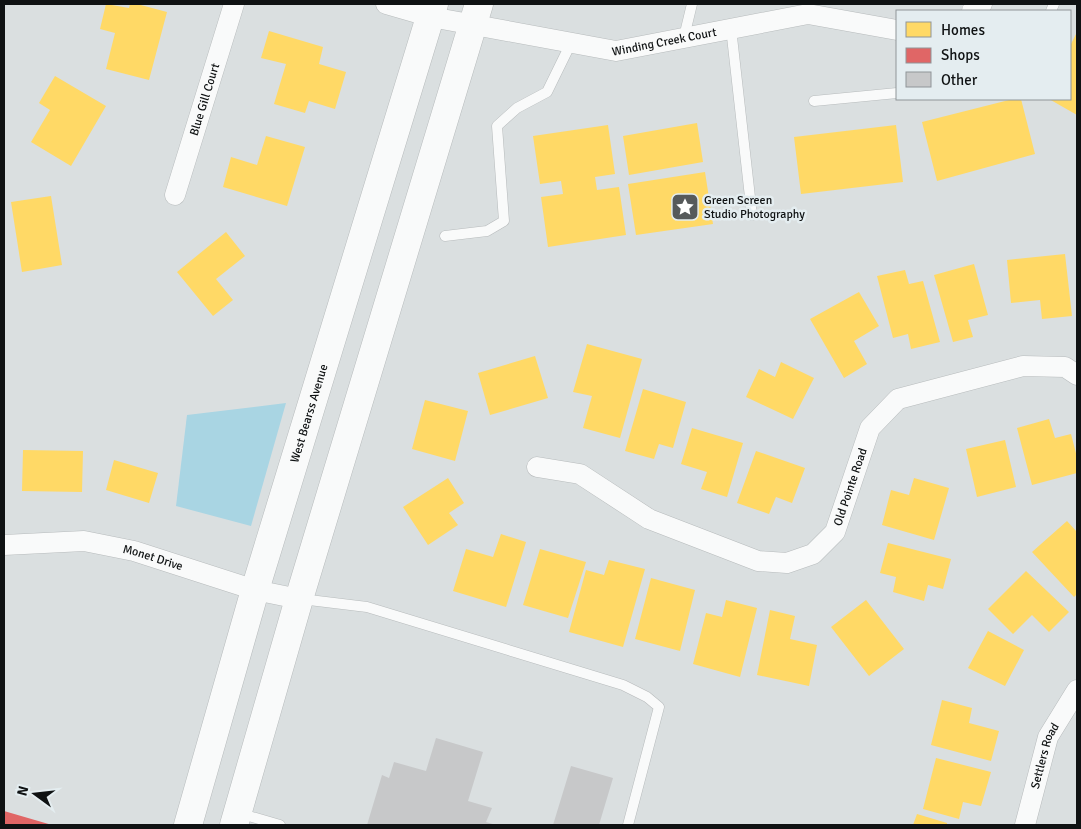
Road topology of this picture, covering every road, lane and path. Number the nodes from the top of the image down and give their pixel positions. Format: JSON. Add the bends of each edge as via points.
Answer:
{"nodes":[{"id":1,"x":234,"y":4,"type":"edge"},
{"id":2,"x":386,"y":4,"type":"edge"},
{"id":3,"x":692,"y":4,"type":"edge"},
{"id":4,"x":432,"y":10,"type":"edge"},
{"id":5,"x":476,"y":14,"type":"edge"},
{"id":6,"x":731,"y":28,"type":"junction"},
{"id":7,"x":896,"y":30,"type":"edge"},
{"id":8,"x":684,"y":37,"type":"junction"},
{"id":9,"x":571,"y":42,"type":"junction"},
{"id":10,"x":896,"y":93,"type":"edge"},
{"id":11,"x":814,"y":101,"type":"dead end"},
{"id":12,"x":176,"y":195,"type":"dead end"},
{"id":13,"x":752,"y":215,"type":"dead end"},
{"id":14,"x":445,"y":236,"type":"dead end"},
{"id":15,"x":1077,"y":374,"type":"edge"},
{"id":16,"x":537,"y":467,"type":"dead end"},
{"id":17,"x":4,"y":545,"type":"edge"},
{"id":18,"x":255,"y":590,"type":"junction"},
{"id":19,"x":300,"y":599,"type":"junction"},
{"id":20,"x":1077,"y":690,"type":"edge"},
{"id":21,"x":236,"y":819,"type":"edge"},
{"id":22,"x":188,"y":825,"type":"edge"},
{"id":23,"x":280,"y":825,"type":"edge"},
{"id":24,"x":628,"y":825,"type":"edge"},
{"id":25,"x":1025,"y":825,"type":"edge"}],
"edges":[{"from":1,"to":12,"type":"street","name":"Blue Gill Court"},
{"from":2,"to":4,"type":"street","name":"Winding Creek Court"},
{"from":3,"to":8,"type":"lane"},
{"from":4,"to":5,"type":"street","name":"Winding Creek Court"},
{"from":4,"to":18,"type":"main road","name":"West Bearss Avenue"},
{"from":5,"to":9,"type":"street","name":"Winding Creek Court"},
{"from":5,"to":19,"type":"main road"},
{"from":6,"to":7,"type":"street","name":"Winding Creek Court","via":[[808,14]]},
{"from":6,"to":8,"type":"street","name":"Winding Creek Court"},
{"from":6,"to":13,"type":"lane"},
{"from":8,"to":9,"type":"street","name":"Winding Creek Court","via":[[616,51]]},
{"from":9,"to":14,"type":"lane","via":[[547,92],[517,108],[497,126],[504,221],[488,231]]},
{"from":10,"to":11,"type":"lane"},
{"from":15,"to":16,"type":"street","name":"Old Pointe Road","via":[[1065,367],[1023,366],[898,399],[870,428],[836,532],[813,554],[788,563],[758,561],[649,519],[580,474]]},
{"from":17,"to":18,"type":"street","name":"Monet Drive","via":[[92,543],[134,550]]},
{"from":18,"to":19,"type":"street","name":"Monet Drive"},
{"from":18,"to":22,"type":"main road","name":"West Bearss Avenue"},
{"from":19,"to":21,"type":"main road"},
{"from":19,"to":24,"type":"lane","via":[[367,606],[623,684],[647,697],[659,707]]},
{"from":20,"to":25,"type":"street","name":"Settlers Road","via":[[1048,737]]},
{"from":21,"to":23,"type":"lane"}]}
